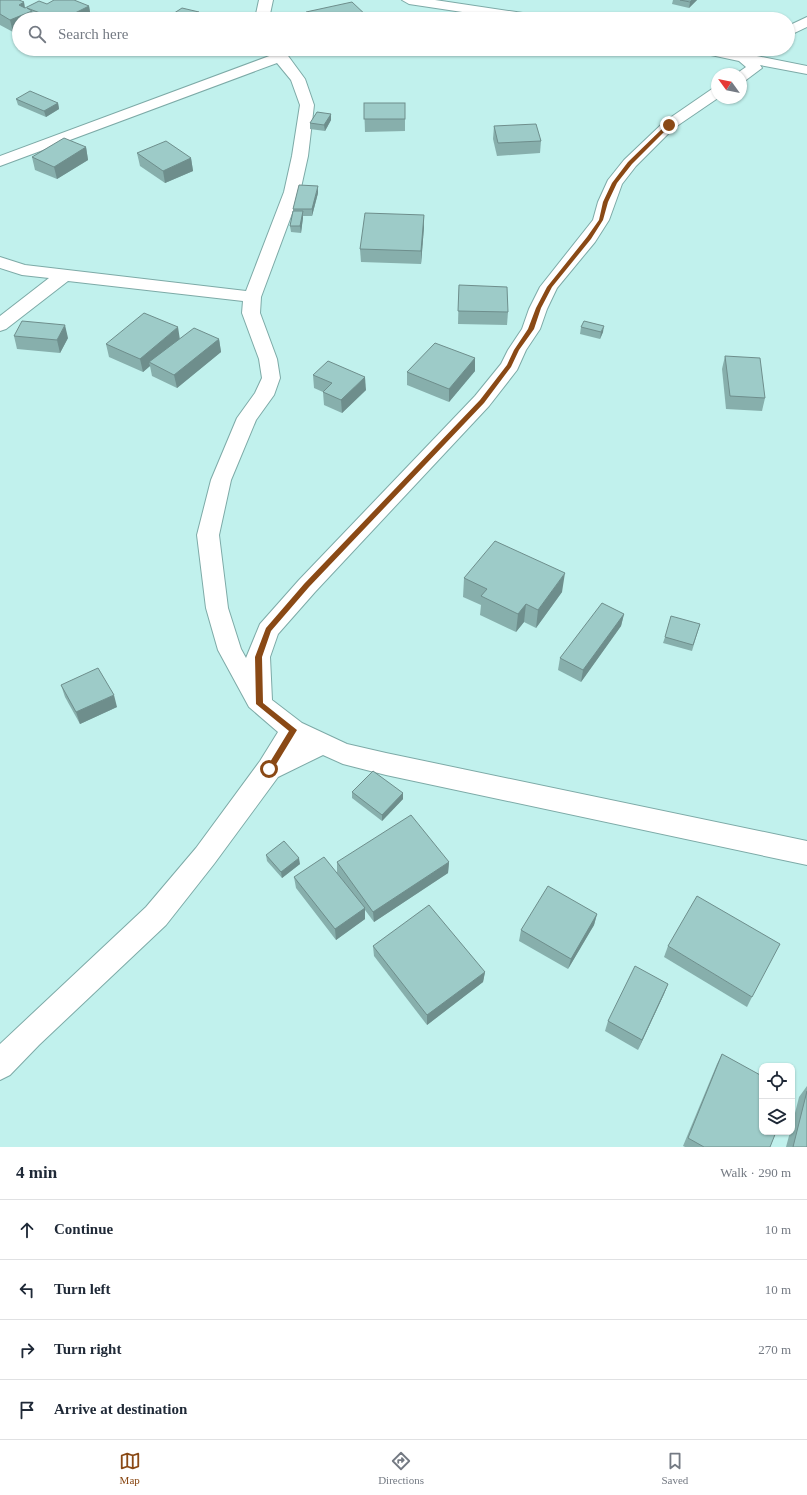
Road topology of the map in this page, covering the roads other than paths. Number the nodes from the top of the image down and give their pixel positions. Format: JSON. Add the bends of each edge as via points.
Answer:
{"nodes":[{"id":1,"x":266,"y":0,"type":"edge"},
{"id":2,"x":409,"y":0,"type":"edge"},
{"id":3,"x":264,"y":12,"type":"edge"},
{"id":4,"x":489,"y":12,"type":"edge"},
{"id":5,"x":807,"y":20,"type":"edge"},
{"id":6,"x":795,"y":28,"type":"edge"},
{"id":7,"x":270,"y":56,"type":"edge"},
{"id":8,"x":280,"y":56,"type":"edge"},
{"id":9,"x":735,"y":56,"type":"edge"},
{"id":10,"x":747,"y":56,"type":"edge"},
{"id":11,"x":744,"y":58,"type":"junction"},
{"id":12,"x":807,"y":70,"type":"edge"},
{"id":13,"x":747,"y":73,"type":"edge"},
{"id":14,"x":711,"y":96,"type":"edge"},
{"id":15,"x":0,"y":161,"type":"edge"},
{"id":16,"x":0,"y":262,"type":"edge"},
{"id":17,"x":66,"y":274,"type":"junction"},
{"id":18,"x":252,"y":297,"type":"junction"},
{"id":19,"x":0,"y":325,"type":"edge"},
{"id":20,"x":260,"y":704,"type":"junction"},
{"id":21,"x":293,"y":730,"type":"junction"},
{"id":22,"x":324,"y":744,"type":"junction"},
{"id":23,"x":269,"y":769,"type":"junction"},
{"id":24,"x":807,"y":853,"type":"edge"},
{"id":25,"x":0,"y":1065,"type":"edge"}],
"edges":[{"from":1,"to":3,"type":"street"},
{"from":2,"to":4,"type":"street"},
{"from":5,"to":6,"type":"street"},
{"from":7,"to":15,"type":"street"},
{"from":8,"to":18,"type":"street","via":[[298,79],[302,90],[306,105],[304,131],[292,192]]},
{"from":9,"to":11,"type":"street"},
{"from":10,"to":11,"type":"street"},
{"from":11,"to":12,"type":"street"},
{"from":11,"to":13,"type":"street","via":[[755,68]]},
{"from":14,"to":20,"type":"street","via":[[669,125],[630,163],[614,183],[601,220],[549,287],[531,329],[500,378],[482,401],[268,630],[258,657]]},
{"from":16,"to":17,"type":"street","via":[[22,270]]},
{"from":17,"to":18,"type":"street"},
{"from":17,"to":19,"type":"street"},
{"from":18,"to":20,"type":"street","via":[[251,313],[268,359],[271,378],[264,395],[247,418],[221,480],[208,535],[217,608],[230,650]]},
{"from":20,"to":21,"type":"street"},
{"from":21,"to":22,"type":"street"},
{"from":21,"to":23,"type":"street"},
{"from":22,"to":23,"type":"street"},
{"from":22,"to":24,"type":"street","via":[[343,753],[386,764]]},
{"from":23,"to":25,"type":"street","via":[[205,856],[156,916]]}]}
